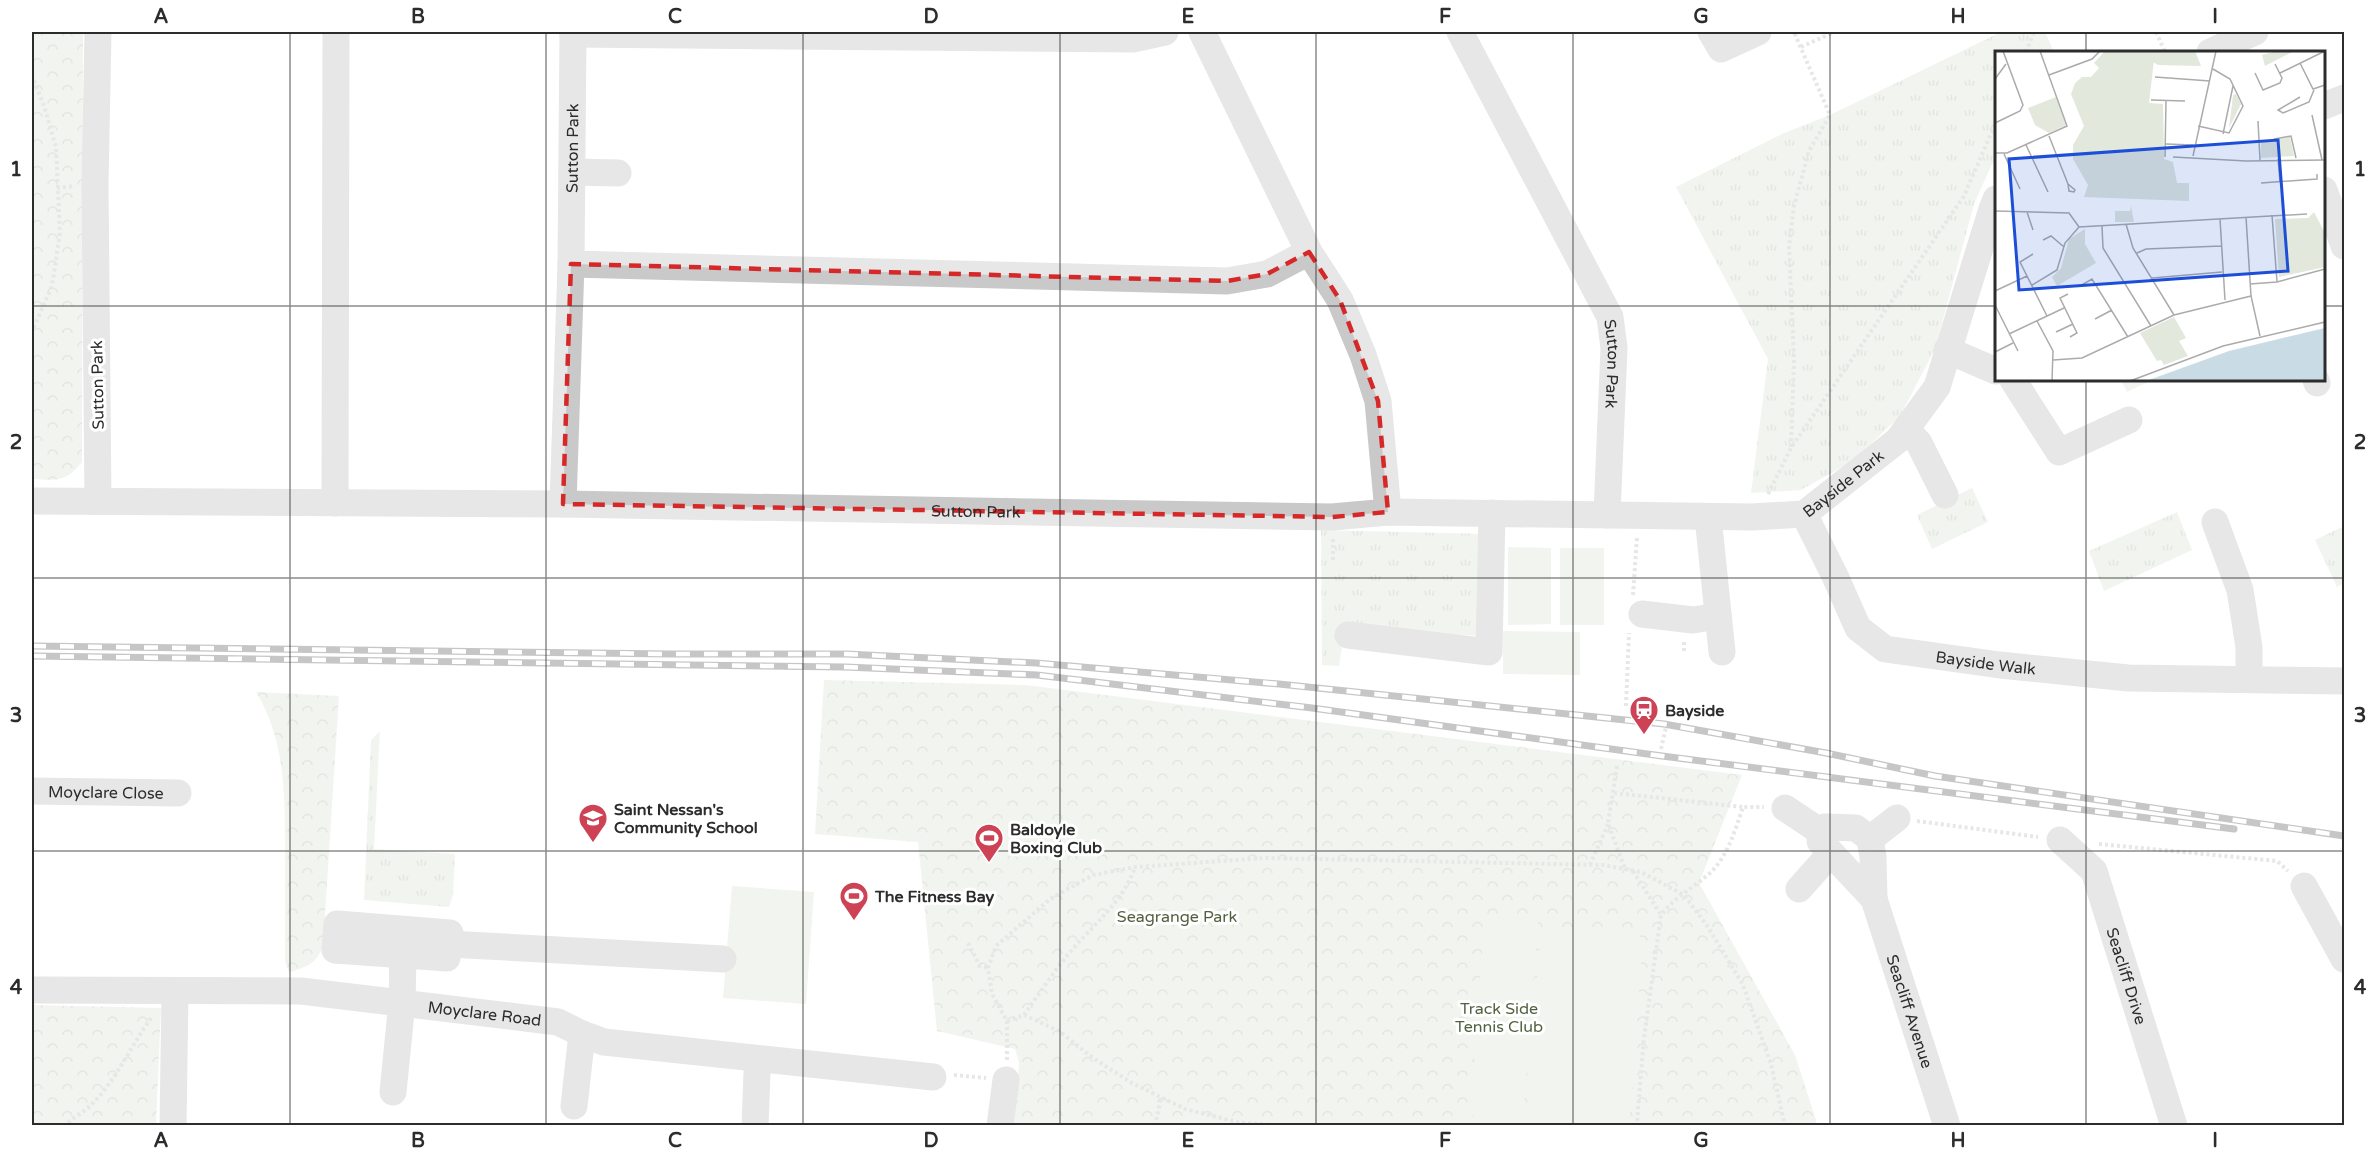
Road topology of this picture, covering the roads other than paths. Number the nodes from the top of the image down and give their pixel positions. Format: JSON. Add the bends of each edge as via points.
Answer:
{"nodes":[{"id":1,"x":98,"y":32,"type":"edge"},
{"id":2,"x":336,"y":32,"type":"edge"},
{"id":3,"x":1165,"y":32,"type":"edge"},
{"id":4,"x":1202,"y":32,"type":"edge"},
{"id":5,"x":1460,"y":32,"type":"edge"},
{"id":6,"x":1711,"y":32,"type":"edge"},
{"id":7,"x":1758,"y":32,"type":"edge"},
{"id":8,"x":2255,"y":32,"type":"edge"},
{"id":9,"x":573,"y":33,"type":"edge"},
{"id":10,"x":2212,"y":51,"type":"edge"},
{"id":11,"x":2264,"y":51,"type":"edge"},
{"id":12,"x":2344,"y":98,"type":"edge"},
{"id":13,"x":2325,"y":106,"type":"edge"},
{"id":14,"x":572,"y":172,"type":"junction"},
{"id":15,"x":618,"y":173,"type":"dead end"},
{"id":16,"x":2325,"y":193,"type":"edge"},
{"id":17,"x":1995,"y":202,"type":"edge"},
{"id":18,"x":2344,"y":246,"type":"edge"},
{"id":19,"x":1309,"y":252,"type":"junction"},
{"id":20,"x":2325,"y":257,"type":"edge"},
{"id":21,"x":571,"y":264,"type":"junction"},
{"id":22,"x":1947,"y":350,"type":"junction"},
{"id":23,"x":1995,"y":371,"type":"edge"},
{"id":24,"x":2014,"y":381,"type":"edge"},
{"id":25,"x":2129,"y":420,"type":"dead end"},
{"id":26,"x":1906,"y":429,"type":"junction"},
{"id":27,"x":1945,"y":495,"type":"dead end"},
{"id":28,"x":32,"y":501,"type":"edge"},
{"id":29,"x":98,"y":501,"type":"junction"},
{"id":30,"x":335,"y":503,"type":"junction"},
{"id":31,"x":563,"y":504,"type":"junction"},
{"id":32,"x":1388,"y":512,"type":"junction"},
{"id":33,"x":1492,"y":513,"type":"junction"},
{"id":34,"x":1804,"y":514,"type":"junction"},
{"id":35,"x":1607,"y":515,"type":"junction"},
{"id":36,"x":1708,"y":517,"type":"junction"},
{"id":37,"x":2215,"y":522,"type":"dead end"},
{"id":38,"x":1642,"y":614,"type":"dead end"},
{"id":39,"x":1718,"y":616,"type":"junction"},
{"id":40,"x":1348,"y":635,"type":"dead end"},
{"id":41,"x":1722,"y":652,"type":"dead end"},
{"id":42,"x":2249,"y":678,"type":"junction"},
{"id":43,"x":2344,"y":681,"type":"edge"},
{"id":44,"x":32,"y":791,"type":"edge"},
{"id":45,"x":178,"y":793,"type":"dead end"},
{"id":46,"x":1785,"y":808,"type":"road end"},
{"id":47,"x":1897,"y":818,"type":"dead end"},
{"id":48,"x":1870,"y":839,"type":"junction"},
{"id":49,"x":2060,"y":840,"type":"dead end"},
{"id":50,"x":1826,"y":843,"type":"junction"},
{"id":51,"x":2304,"y":886,"type":"dead end"},
{"id":52,"x":1799,"y":889,"type":"dead end"},
{"id":53,"x":1874,"y":899,"type":"junction"},
{"id":54,"x":449,"y":944,"type":"junction"},
{"id":55,"x":403,"y":956,"type":"junction"},
{"id":56,"x":723,"y":959,"type":"dead end"},
{"id":57,"x":2344,"y":959,"type":"edge"},
{"id":58,"x":32,"y":990,"type":"edge"},
{"id":59,"x":165,"y":992,"type":"junction"},
{"id":60,"x":402,"y":1002,"type":"junction"},
{"id":61,"x":582,"y":1034,"type":"junction"},
{"id":62,"x":757,"y":1073,"type":"dead end"},
{"id":63,"x":933,"y":1077,"type":"road end"},
{"id":64,"x":1006,"y":1080,"type":"road end"},
{"id":65,"x":393,"y":1092,"type":"dead end"},
{"id":66,"x":574,"y":1106,"type":"dead end"},
{"id":67,"x":172,"y":1125,"type":"edge"},
{"id":68,"x":755,"y":1125,"type":"edge"},
{"id":69,"x":1000,"y":1125,"type":"edge"},
{"id":70,"x":1947,"y":1125,"type":"edge"},
{"id":71,"x":2174,"y":1125,"type":"edge"}],
"edges":[{"from":1,"to":29,"type":"street","name":"Sutton Park"},
{"from":2,"to":30,"type":"street"},
{"from":3,"to":9,"type":"street","name":"Sutton Park","via":[[1133,39]]},
{"from":4,"to":19,"type":"street"},
{"from":5,"to":35,"type":"street","name":"Sutton Park","via":[[1610,317],[1614,348]]},
{"from":6,"to":7,"type":"street","via":[[1721,50]]},
{"from":8,"to":10,"type":"street"},
{"from":8,"to":11,"type":"street"},
{"from":9,"to":14,"type":"street","name":"Sutton Park"},
{"from":12,"to":13,"type":"street"},
{"from":14,"to":15,"type":"street"},
{"from":14,"to":21,"type":"street","name":"Sutton Park"},
{"from":16,"to":18,"type":"street"},
{"from":17,"to":22,"type":"street","name":"Bayside Park"},
{"from":18,"to":20,"type":"street"},
{"from":19,"to":21,"type":"street","via":[[1267,274],[1227,281]]},
{"from":19,"to":32,"type":"street","via":[[1340,300],[1378,401]]},
{"from":21,"to":31,"type":"street","name":"Sutton Park"},
{"from":22,"to":23,"type":"street"},
{"from":22,"to":26,"type":"street","name":"Bayside Park","via":[[1937,387]]},
{"from":24,"to":25,"type":"street","via":[[2059,452]]},
{"from":26,"to":27,"type":"street","via":[[1919,443]]},
{"from":26,"to":34,"type":"street","name":"Bayside Park","via":[[1898,440]]},
{"from":28,"to":29,"type":"street"},
{"from":29,"to":30,"type":"street","name":"Sutton Park"},
{"from":30,"to":31,"type":"street","name":"Sutton Park"},
{"from":31,"to":32,"type":"street","name":"Sutton Park","via":[[1332,517]]},
{"from":32,"to":33,"type":"street","name":"Sutton Park"},
{"from":33,"to":35,"type":"street","name":"Sutton Park"},
{"from":33,"to":40,"type":"street","via":[[1489,652]]},
{"from":34,"to":36,"type":"street","name":"Bayside Park"},
{"from":34,"to":42,"type":"street","name":"Bayside Walk","via":[[1858,628],[1885,649],[2128,678]]},
{"from":35,"to":36,"type":"street","name":"Bayside Park"},
{"from":36,"to":39,"type":"street"},
{"from":37,"to":42,"type":"street","via":[[2240,590],[2250,647]]},
{"from":38,"to":39,"type":"street","via":[[1693,620]]},
{"from":39,"to":41,"type":"street"},
{"from":42,"to":43,"type":"street","name":"Bayside Walk"},
{"from":44,"to":45,"type":"street","name":"Moyclare Close"},
{"from":46,"to":50,"type":"street","name":"Seacliff Avenue"},
{"from":47,"to":48,"type":"street"},
{"from":48,"to":50,"type":"street","via":[[1856,828],[1825,826]]},
{"from":48,"to":53,"type":"street","name":"Seacliff Avenue"},
{"from":49,"to":71,"type":"street","name":"Seacliff Drive","via":[[2094,871]]},
{"from":50,"to":52,"type":"street"},
{"from":50,"to":53,"type":"street","name":"Seacliff Avenue"},
{"from":51,"to":57,"type":"street"},
{"from":53,"to":70,"type":"street","name":"Seacliff Avenue"},
{"from":54,"to":55,"type":"street","via":[[447,958]]},
{"from":54,"to":55,"type":"street","via":[[450,933],[337,924],[335,950]]},
{"from":54,"to":56,"type":"street"},
{"from":55,"to":60,"type":"street"},
{"from":58,"to":59,"type":"street","name":"Moyclare Road"},
{"from":59,"to":60,"type":"street","name":"Moyclare Road","via":[[302,991]]},
{"from":59,"to":67,"type":"street"},
{"from":60,"to":61,"type":"street","name":"Moyclare Road","via":[[558,1022]]},
{"from":60,"to":65,"type":"street"},
{"from":61,"to":63,"type":"street","name":"Moyclare Road","via":[[604,1042]]},
{"from":61,"to":66,"type":"street"},
{"from":62,"to":68,"type":"street"},
{"from":64,"to":69,"type":"street"}]}
